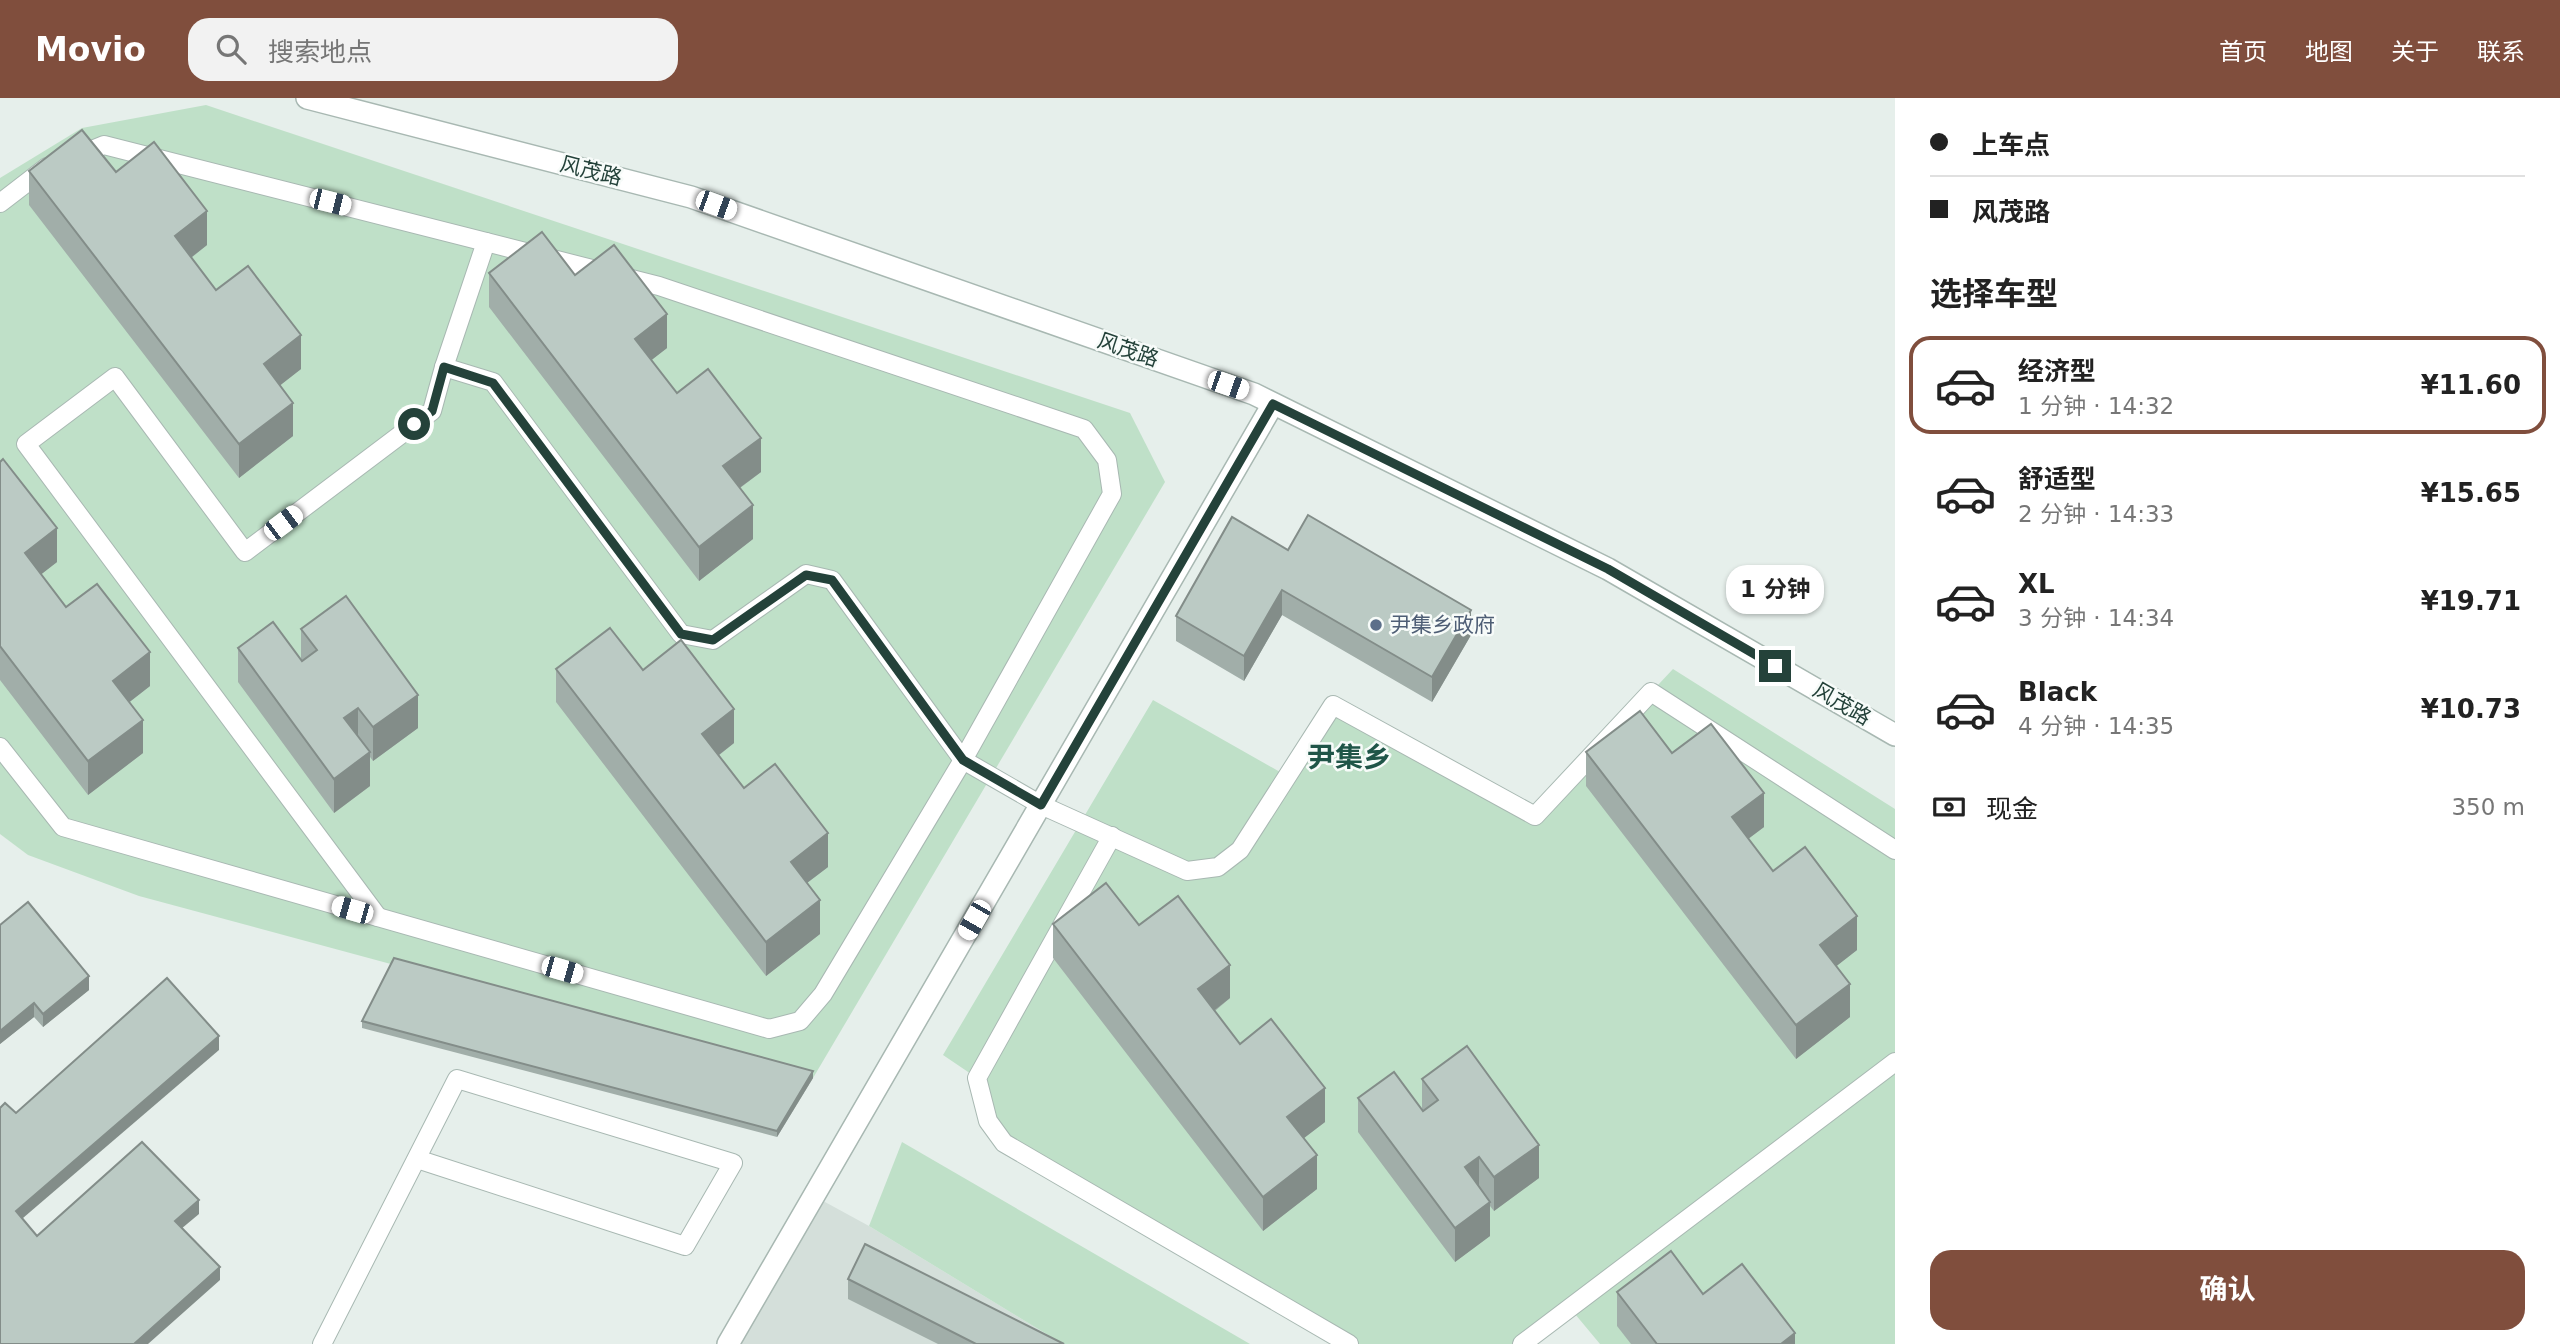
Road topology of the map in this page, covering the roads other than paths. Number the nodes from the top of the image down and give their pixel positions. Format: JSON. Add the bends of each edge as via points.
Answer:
{"nodes":[{"id":1,"x":307,"y":98,"type":"edge"},
{"id":2,"x":0,"y":203,"type":"edge"},
{"id":3,"x":486,"y":242,"type":"junction"},
{"id":4,"x":444,"y":367,"type":"junction"},
{"id":5,"x":1273,"y":404,"type":"junction"},
{"id":6,"x":1895,"y":735,"type":"edge"},
{"id":7,"x":0,"y":747,"type":"edge"},
{"id":8,"x":963,"y":760,"type":"junction"},
{"id":9,"x":1041,"y":805,"type":"junction"},
{"id":10,"x":1112,"y":836,"type":"junction"},
{"id":11,"x":1895,"y":850,"type":"edge"},
{"id":12,"x":378,"y":917,"type":"junction"},
{"id":13,"x":1895,"y":1062,"type":"edge"},
{"id":14,"x":417,"y":1159,"type":"junction"},
{"id":15,"x":322,"y":1344,"type":"edge"},
{"id":16,"x":728,"y":1344,"type":"edge"},
{"id":17,"x":1349,"y":1344,"type":"edge"},
{"id":18,"x":1522,"y":1344,"type":"edge"}],
"edges":[{"from":1,"to":5,"type":"street","name":"风茂路","via":[[691,197]]},
{"from":2,"to":3,"type":"lane","via":[[42,169],[104,145]]},
{"from":3,"to":4,"type":"lane"},
{"from":3,"to":8,"type":"lane","via":[[659,286],[1084,429],[1107,460],[1112,494]]},
{"from":4,"to":8,"type":"lane","via":[[493,383],[681,634],[713,640],[806,575],[832,580]]},
{"from":4,"to":12,"type":"lane","via":[[432,411],[244,552],[115,376],[26,444]]},
{"from":5,"to":6,"type":"street","name":"风茂路","via":[[1608,569]]},
{"from":5,"to":9,"type":"street"},
{"from":7,"to":12,"type":"lane","via":[[62,827]]},
{"from":8,"to":9,"type":"lane"},
{"from":8,"to":12,"type":"lane","via":[[823,994],[800,1021],[769,1029]]},
{"from":9,"to":10,"type":"lane"},
{"from":9,"to":16,"type":"street"},
{"from":10,"to":11,"type":"lane","via":[[1187,871],[1218,867],[1240,850],[1333,705],[1535,816],[1651,692]]},
{"from":10,"to":17,"type":"lane","via":[[977,1078],[988,1121],[1004,1143]]},
{"from":13,"to":18,"type":"lane"},
{"from":14,"to":14,"type":"lane","via":[[457,1079],[733,1163],[685,1246]]},
{"from":14,"to":15,"type":"lane"}]}
